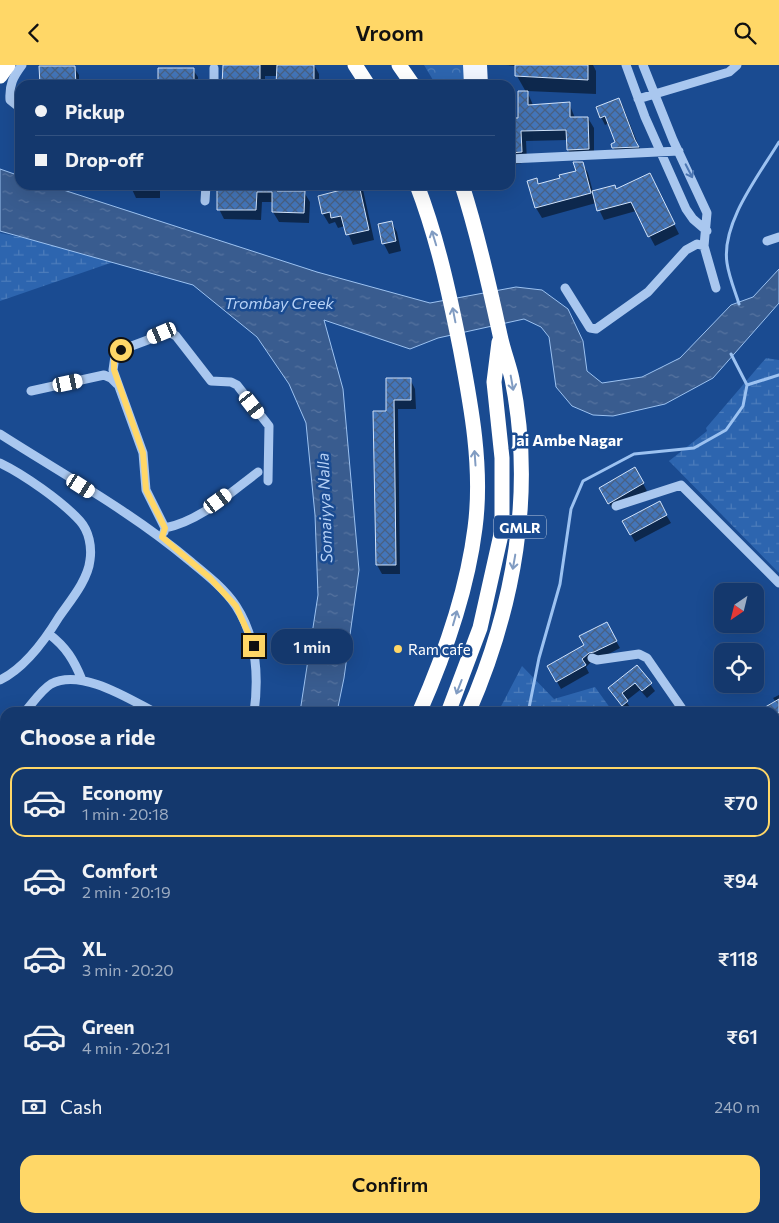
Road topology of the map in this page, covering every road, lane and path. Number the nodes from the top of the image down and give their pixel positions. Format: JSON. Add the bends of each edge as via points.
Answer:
{"nodes":[{"id":1,"x":8,"y":65,"type":"edge"},
{"id":2,"x":22,"y":65,"type":"edge"},
{"id":3,"x":355,"y":65,"type":"edge"},
{"id":4,"x":399,"y":65,"type":"edge"},
{"id":5,"x":469,"y":65,"type":"edge"},
{"id":6,"x":481,"y":65,"type":"edge"},
{"id":7,"x":626,"y":65,"type":"edge"},
{"id":8,"x":643,"y":65,"type":"edge"},
{"id":9,"x":737,"y":65,"type":"edge"},
{"id":10,"x":214,"y":68,"type":"dead end"},
{"id":11,"x":0,"y":75,"type":"edge"},
{"id":12,"x":214,"y":80,"type":"edge"},
{"id":13,"x":365,"y":80,"type":"edge"},
{"id":14,"x":410,"y":80,"type":"edge"},
{"id":15,"x":470,"y":80,"type":"edge"},
{"id":16,"x":482,"y":80,"type":"edge"},
{"id":17,"x":653,"y":95,"type":"junction"},
{"id":18,"x":638,"y":99,"type":"junction"},
{"id":19,"x":15,"y":104,"type":"edge"},
{"id":20,"x":679,"y":151,"type":"junction"},
{"id":21,"x":662,"y":153,"type":"junction"},
{"id":22,"x":515,"y":159,"type":"edge"},
{"id":23,"x":206,"y":190,"type":"edge"},
{"id":24,"x":420,"y":190,"type":"edge"},
{"id":25,"x":464,"y":190,"type":"edge"},
{"id":26,"x":205,"y":201,"type":"dead end"},
{"id":27,"x":707,"y":231,"type":"junction"},
{"id":28,"x":779,"y":237,"type":"edge"},
{"id":29,"x":767,"y":241,"type":"dead end"},
{"id":30,"x":704,"y":246,"type":"junction"},
{"id":31,"x":565,"y":288,"type":"dead end"},
{"id":32,"x":716,"y":288,"type":"dead end"},
{"id":33,"x":500,"y":336,"type":"junction"},
{"id":34,"x":119,"y":386,"type":"junction"},
{"id":35,"x":31,"y":391,"type":"dead end"},
{"id":36,"x":0,"y":434,"type":"edge"},
{"id":37,"x":0,"y":463,"type":"edge"},
{"id":38,"x":258,"y":472,"type":"dead end"},
{"id":39,"x":268,"y":481,"type":"dead end"},
{"id":40,"x":616,"y":505,"type":"dead end"},
{"id":41,"x":165,"y":528,"type":"junction"},
{"id":42,"x":162,"y":537,"type":"junction"},
{"id":43,"x":779,"y":583,"type":"edge"},
{"id":44,"x":49,"y":633,"type":"junction"},
{"id":45,"x":592,"y":658,"type":"dead end"},
{"id":46,"x":0,"y":680,"type":"edge"},
{"id":47,"x":82,"y":680,"type":"junction"},
{"id":48,"x":30,"y":707,"type":"edge"},
{"id":49,"x":143,"y":707,"type":"edge"},
{"id":50,"x":255,"y":707,"type":"edge"},
{"id":51,"x":421,"y":707,"type":"edge"},
{"id":52,"x":450,"y":707,"type":"edge"},
{"id":53,"x":470,"y":707,"type":"edge"},
{"id":54,"x":681,"y":707,"type":"edge"}],
"edges":[{"from":1,"to":11,"type":"highway"},
{"from":2,"to":19,"type":"street","via":[[9,89],[10,100]]},
{"from":3,"to":13,"type":"highway"},
{"from":4,"to":14,"type":"highway"},
{"from":5,"to":15,"type":"main road"},
{"from":6,"to":16,"type":"main road"},
{"from":7,"to":18,"type":"street"},
{"from":8,"to":17,"type":"street"},
{"from":9,"to":17,"type":"street","via":[[729,72]]},
{"from":10,"to":12,"type":"street"},
{"from":17,"to":18,"type":"street"},
{"from":17,"to":20,"type":"street"},
{"from":18,"to":21,"type":"street"},
{"from":20,"to":21,"type":"street"},
{"from":20,"to":27,"type":"street","one_way":true,"via":[[708,213]]},
{"from":21,"to":22,"type":"street"},
{"from":21,"to":27,"type":"street","via":[[686,209]]},
{"from":23,"to":26,"type":"street"},
{"from":51,"to":24,"type":"highway","number":"GMLR","one_way":true,"via":[[455,620],[475,527],[476,459],[467,385],[448,285]]},
{"from":25,"to":33,"type":"highway","number":"GMLR","via":[[489,277]]},
{"from":27,"to":30,"type":"street"},
{"from":28,"to":29,"type":"street"},
{"from":30,"to":31,"type":"street","via":[[697,244],[686,250],[648,292],[596,329],[590,328]]},
{"from":30,"to":32,"type":"street"},
{"from":33,"to":52,"type":"highway","one_way":true,"via":[[494,382],[502,458],[502,530],[480,628]]},
{"from":33,"to":53,"type":"highway","number":"GMLR","one_way":true,"via":[[512,380],[517,419],[520,532],[497,633]]},
{"from":34,"to":35,"type":"street","via":[[111,377],[104,375]]},
{"from":34,"to":39,"type":"street","via":[[112,364],[114,356],[162,333],[176,336],[211,381],[237,385],[269,427]]},
{"from":34,"to":41,"type":"street","via":[[143,453],[146,490]]},
{"from":36,"to":42,"type":"street"},
{"from":37,"to":44,"type":"street","via":[[21,473],[81,522],[91,544],[90,562],[82,580]]},
{"from":38,"to":41,"type":"street","via":[[204,511],[176,526]]},
{"from":40,"to":43,"type":"street","via":[[681,485]]},
{"from":41,"to":42,"type":"street"},
{"from":42,"to":50,"type":"street","via":[[210,578],[236,606],[254,646],[257,679]]},
{"from":44,"to":46,"type":"street","via":[[13,673]]},
{"from":44,"to":47,"type":"street","via":[[65,646]]},
{"from":45,"to":54,"type":"street","via":[[639,655],[647,658]]},
{"from":47,"to":48,"type":"street","via":[[65,679],[50,685]]},
{"from":47,"to":49,"type":"street"}]}
